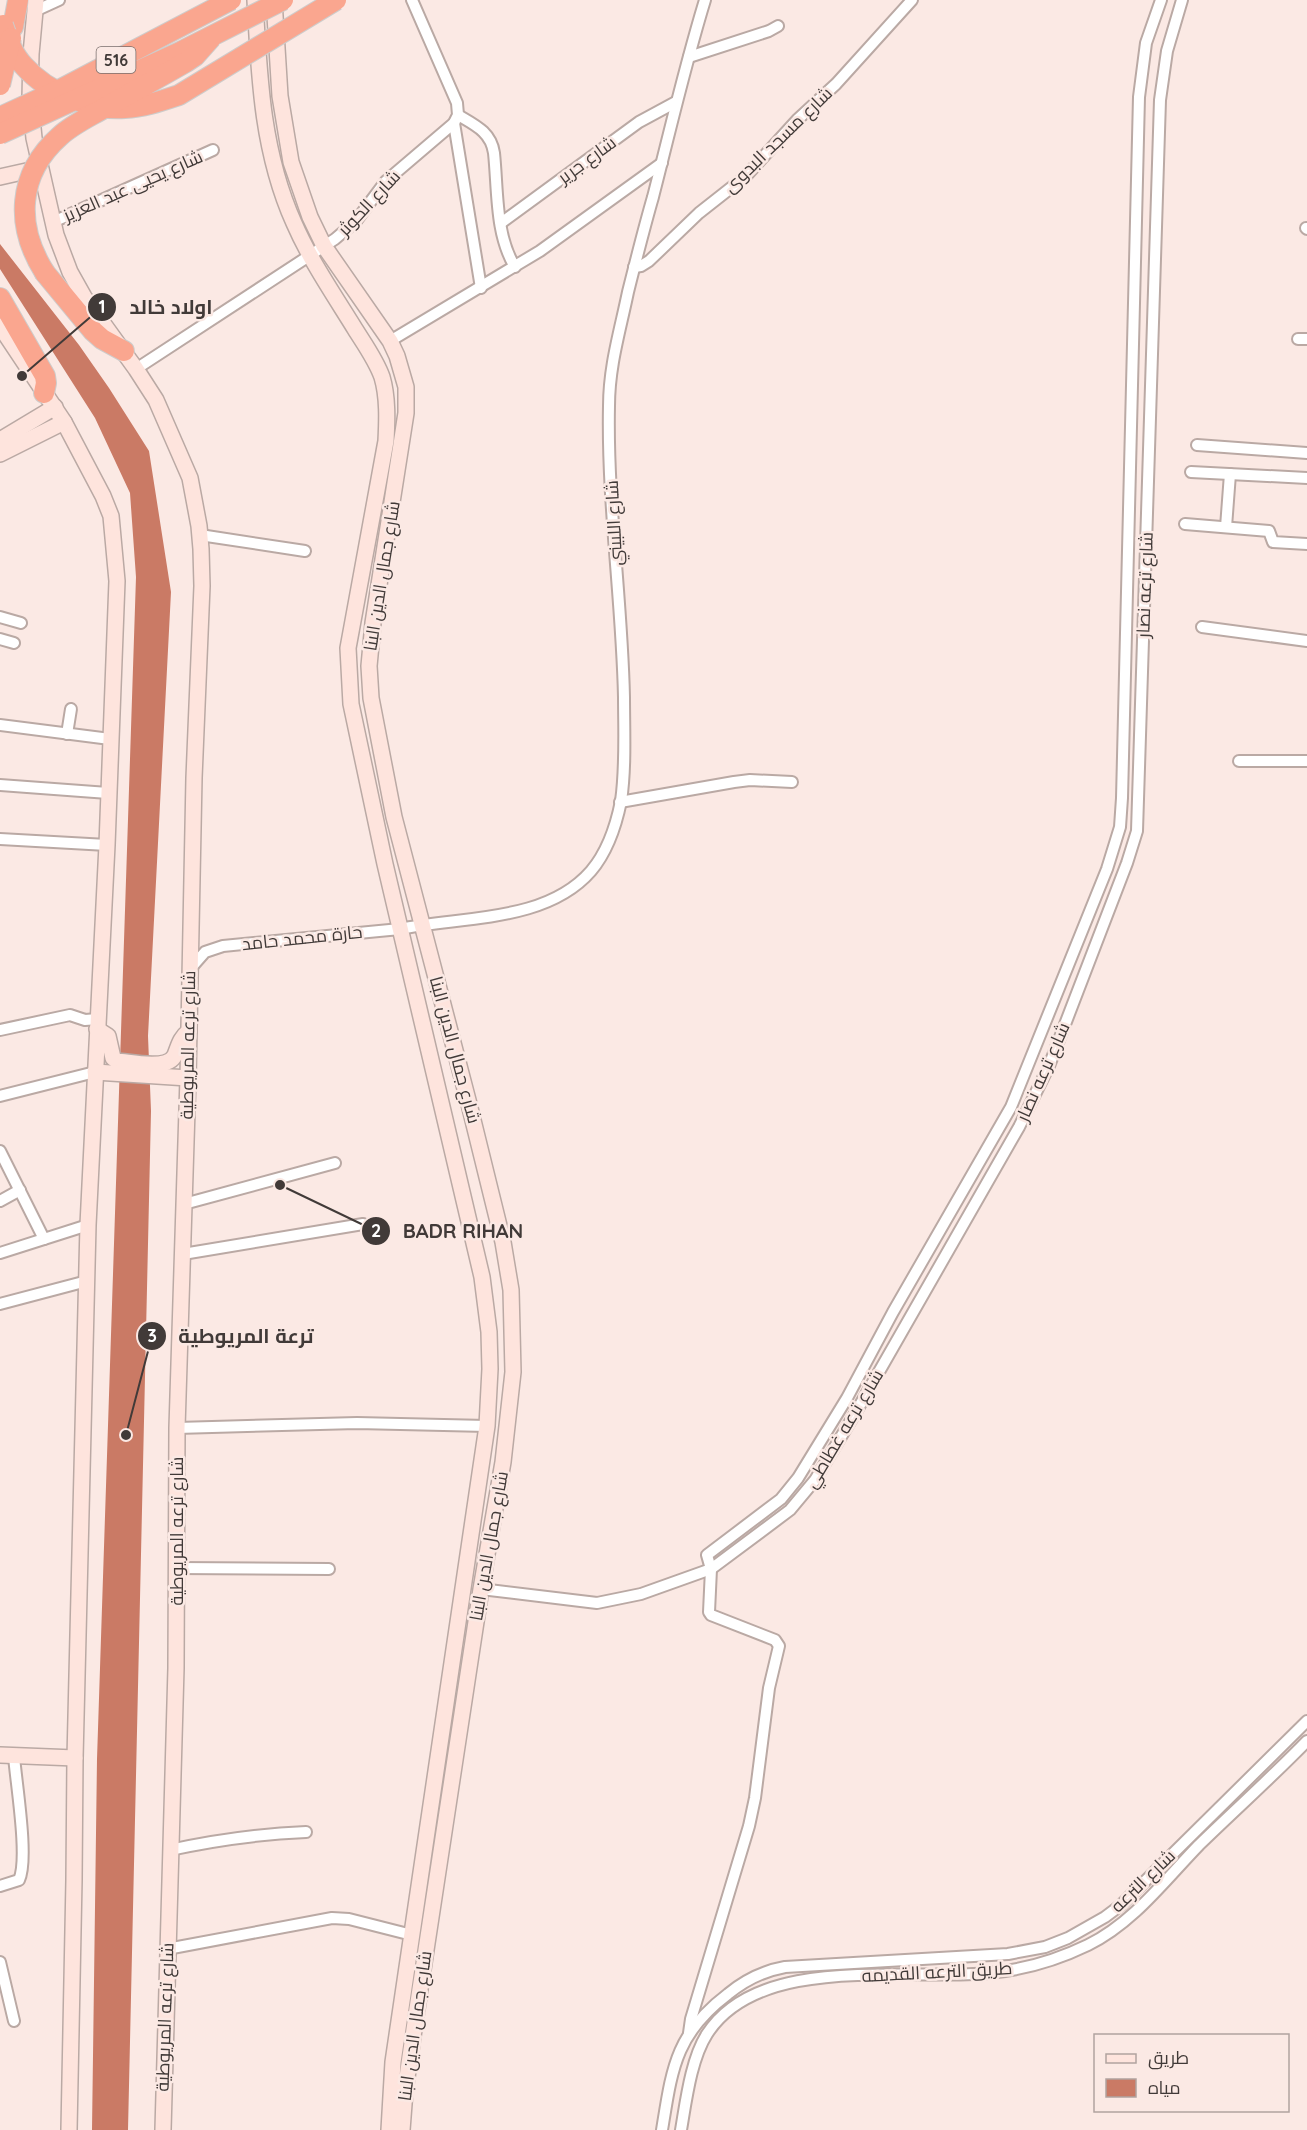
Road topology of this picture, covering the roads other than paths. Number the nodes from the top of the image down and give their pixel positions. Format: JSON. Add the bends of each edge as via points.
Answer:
{"nodes":[{"id":1,"x":18,"y":0,"type":"edge"},
{"id":2,"x":58,"y":0,"type":"edge"},
{"id":3,"x":231,"y":0,"type":"edge"},
{"id":4,"x":255,"y":0,"type":"edge"},
{"id":5,"x":274,"y":0,"type":"edge"},
{"id":6,"x":283,"y":0,"type":"edge"},
{"id":7,"x":336,"y":0,"type":"edge"},
{"id":8,"x":412,"y":0,"type":"edge"},
{"id":9,"x":705,"y":0,"type":"edge"},
{"id":10,"x":912,"y":0,"type":"edge"},
{"id":11,"x":1161,"y":0,"type":"edge"},
{"id":12,"x":1182,"y":0,"type":"edge"},
{"id":13,"x":36,"y":6,"type":"edge"},
{"id":14,"x":0,"y":17,"type":"edge"},
{"id":15,"x":778,"y":26,"type":"dead end"},
{"id":16,"x":211,"y":38,"type":"junction"},
{"id":17,"x":0,"y":56,"type":"edge"},
{"id":18,"x":689,"y":57,"type":"junction"},
{"id":19,"x":110,"y":63,"type":"junction"},
{"id":20,"x":0,"y":85,"type":"edge"},
{"id":21,"x":676,"y":102,"type":"junction"},
{"id":22,"x":0,"y":117,"type":"edge"},
{"id":23,"x":456,"y":119,"type":"junction"},
{"id":24,"x":0,"y":134,"type":"edge"},
{"id":25,"x":213,"y":150,"type":"dead end"},
{"id":26,"x":662,"y":163,"type":"junction"},
{"id":27,"x":40,"y":168,"type":"junction"},
{"id":28,"x":0,"y":177,"type":"edge"},
{"id":29,"x":310,"y":217,"type":"junction"},
{"id":30,"x":53,"y":222,"type":"junction"},
{"id":31,"x":501,"y":223,"type":"junction"},
{"id":32,"x":294,"y":224,"type":"junction"},
{"id":33,"x":317,"y":250,"type":"junction"},
{"id":34,"x":515,"y":267,"type":"junction"},
{"id":35,"x":634,"y":267,"type":"junction"},
{"id":36,"x":481,"y":288,"type":"junction"},
{"id":37,"x":2,"y":311,"type":"edge"},
{"id":38,"x":390,"y":341,"type":"junction"},
{"id":39,"x":124,"y":351,"type":"junction"},
{"id":40,"x":136,"y":369,"type":"junction"},
{"id":41,"x":50,"y":400,"type":"junction"},
{"id":42,"x":64,"y":422,"type":"junction"},
{"id":43,"x":0,"y":440,"type":"edge"},
{"id":44,"x":1197,"y":445,"type":"dead end"},
{"id":45,"x":1307,"y":453,"type":"edge"},
{"id":46,"x":0,"y":454,"type":"edge"},
{"id":47,"x":1191,"y":472,"type":"dead end"},
{"id":48,"x":1230,"y":474,"type":"junction"},
{"id":49,"x":1307,"y":478,"type":"edge"},
{"id":50,"x":1185,"y":524,"type":"dead end"},
{"id":51,"x":1226,"y":527,"type":"junction"},
{"id":52,"x":200,"y":535,"type":"junction"},
{"id":53,"x":1307,"y":544,"type":"edge"},
{"id":54,"x":305,"y":551,"type":"dead end"},
{"id":55,"x":0,"y":616,"type":"edge"},
{"id":56,"x":21,"y":623,"type":"dead end"},
{"id":57,"x":1202,"y":627,"type":"dead end"},
{"id":58,"x":0,"y":639,"type":"edge"},
{"id":59,"x":1307,"y":641,"type":"edge"},
{"id":60,"x":14,"y":643,"type":"dead end"},
{"id":61,"x":71,"y":709,"type":"dead end"},
{"id":62,"x":0,"y":728,"type":"edge"},
{"id":63,"x":66,"y":734,"type":"junction"},
{"id":64,"x":110,"y":739,"type":"junction"},
{"id":65,"x":1239,"y":761,"type":"dead end"},
{"id":66,"x":1307,"y":761,"type":"edge"},
{"id":67,"x":792,"y":782,"type":"dead end"},
{"id":68,"x":0,"y":785,"type":"edge"},
{"id":69,"x":108,"y":793,"type":"junction"},
{"id":70,"x":620,"y":802,"type":"junction"},
{"id":71,"x":0,"y":839,"type":"edge"},
{"id":72,"x":107,"y":844,"type":"junction"},
{"id":73,"x":422,"y":924,"type":"junction"},
{"id":74,"x":400,"y":929,"type":"junction"},
{"id":75,"x":189,"y":970,"type":"junction"},
{"id":76,"x":1049,"y":1016,"type":"junction"},
{"id":77,"x":1065,"y":1022,"type":"junction"},
{"id":78,"x":97,"y":1024,"type":"junction"},
{"id":79,"x":0,"y":1030,"type":"edge"},
{"id":80,"x":189,"y":1031,"type":"junction"},
{"id":81,"x":117,"y":1067,"type":"junction"},
{"id":82,"x":95,"y":1072,"type":"junction"},
{"id":83,"x":188,"y":1078,"type":"junction"},
{"id":84,"x":0,"y":1096,"type":"edge"},
{"id":85,"x":993,"y":1140,"type":"joint"},
{"id":86,"x":1007,"y":1148,"type":"joint"},
{"id":87,"x":0,"y":1151,"type":"edge"},
{"id":88,"x":334,"y":1163,"type":"dead end"},
{"id":89,"x":20,"y":1190,"type":"junction"},
{"id":90,"x":0,"y":1201,"type":"edge"},
{"id":91,"x":184,"y":1204,"type":"junction"},
{"id":92,"x":363,"y":1224,"type":"dead end"},
{"id":93,"x":88,"y":1225,"type":"junction"},
{"id":94,"x":44,"y":1239,"type":"junction"},
{"id":95,"x":0,"y":1253,"type":"edge"},
{"id":96,"x":183,"y":1254,"type":"junction"},
{"id":97,"x":87,"y":1281,"type":"junction"},
{"id":98,"x":0,"y":1304,"type":"edge"},
{"id":99,"x":487,"y":1426,"type":"junction"},
{"id":100,"x":177,"y":1428,"type":"junction"},
{"id":101,"x":176,"y":1568,"type":"junction"},
{"id":102,"x":329,"y":1569,"type":"dead end"},
{"id":103,"x":711,"y":1569,"type":"junction"},
{"id":104,"x":481,"y":1589,"type":"junction"},
{"id":105,"x":1307,"y":1721,"type":"edge"},
{"id":106,"x":1307,"y":1741,"type":"edge"},
{"id":107,"x":7,"y":1756,"type":"edge"},
{"id":108,"x":75,"y":1758,"type":"junction"},
{"id":109,"x":306,"y":1832,"type":"dead end"},
{"id":110,"x":170,"y":1850,"type":"junction"},
{"id":111,"x":0,"y":1886,"type":"edge"},
{"id":112,"x":412,"y":1935,"type":"junction"},
{"id":113,"x":167,"y":1948,"type":"junction"},
{"id":114,"x":0,"y":1962,"type":"edge"},
{"id":115,"x":843,"y":1963,"type":"junction"},
{"id":116,"x":843,"y":1977,"type":"junction"},
{"id":117,"x":14,"y":2021,"type":"dead end"},
{"id":118,"x":689,"y":2033,"type":"junction"},
{"id":119,"x":69,"y":2130,"type":"edge"},
{"id":120,"x":163,"y":2130,"type":"edge"},
{"id":121,"x":389,"y":2130,"type":"edge"},
{"id":122,"x":402,"y":2130,"type":"edge"},
{"id":123,"x":662,"y":2130,"type":"edge"},
{"id":124,"x":681,"y":2130,"type":"edge"}],
"edges":[{"from":1,"to":20,"type":"highway","bridge":true},
{"from":2,"to":13,"type":"street"},
{"from":3,"to":19,"type":"highway","number":"516","bridge":true},
{"from":4,"to":32,"type":"main road","name":"شارع جمال الدين البنا","via":[[263,117],[278,183]]},
{"from":5,"to":29,"type":"main road","name":"شارع جمال الدين البنا","via":[[284,128]]},
{"from":6,"to":16,"type":"highway","number":"516","bridge":true},
{"from":7,"to":14,"type":"highway","bridge":true,"via":[[179,95],[123,109],[72,98],[35,77],[15,54]]},
{"from":8,"to":23,"type":"street","via":[[457,103]]},
{"from":9,"to":18,"type":"street","name":"شارع اللبيني"},
{"from":10,"to":35,"type":"street","name":"شارع مسجد البدوى","via":[[746,176],[699,213],[649,261]]},
{"from":11,"to":76,"type":"street","name":"شارع ترعه نصار","via":[[1146,43],[1139,97],[1122,812],[1107,869]]},
{"from":12,"to":77,"type":"street","name":"شارع ترعه نصار","via":[[1167,51],[1160,100],[1137,831]]},
{"from":13,"to":27,"type":"main road","name":"شارع ترعه المريوطية","via":[[30,98]]},
{"from":15,"to":18,"type":"street"},
{"from":16,"to":24,"type":"highway","number":"516","bridge":true},
{"from":16,"to":39,"type":"highway","bridge":true,"via":[[186,62],[62,134],[39,160],[26,191],[25,226],[35,258],[93,331]]},
{"from":17,"to":19,"type":"highway","bridge":true,"via":[[28,75],[43,78]]},
{"from":18,"to":21,"type":"street","name":"شارع اللبيني"},
{"from":19,"to":22,"type":"highway","number":"516","bridge":true},
{"from":21,"to":26,"type":"street","name":"شارع اللبيني"},
{"from":21,"to":31,"type":"street","name":"شارع جرير","via":[[639,122]]},
{"from":23,"to":31,"type":"street","via":[[482,130],[491,140]]},
{"from":23,"to":33,"type":"street","name":"شارع الكوثر","via":[[386,181],[356,221]]},
{"from":23,"to":36,"type":"street"},
{"from":25,"to":30,"type":"street","name":"شارع يحيى عبد العزيز"},
{"from":26,"to":34,"type":"street"},
{"from":26,"to":35,"type":"street","name":"شارع اللبيني"},
{"from":27,"to":28,"type":"main road"},
{"from":27,"to":30,"type":"main road","name":"شارع ترعه المريوطية"},
{"from":29,"to":32,"type":"main road"},
{"from":29,"to":33,"type":"main road","name":"شارع جمال الدين البنا"},
{"from":30,"to":39,"type":"main road","name":"شارع ترعه المريوطية","via":[[70,272]]},
{"from":31,"to":34,"type":"street","via":[[506,251]]},
{"from":32,"to":33,"type":"main road","name":"شارع جمال الدين البنا"},
{"from":33,"to":38,"type":"main road","name":"شارع جمال الدين البنا"},
{"from":33,"to":40,"type":"street","name":"شارع الكوثر"},
{"from":33,"to":74,"type":"main road","name":"شارع جمال الدين البنا","via":[[382,378],[387,417],[386,441],[348,648],[351,704]]},
{"from":34,"to":36,"type":"street"},
{"from":35,"to":70,"type":"street","name":"شارع اللبيني","via":[[614,349],[609,393],[622,638],[624,747]]},
{"from":36,"to":38,"type":"street"},
{"from":37,"to":41,"type":"highway","via":[[45,376]]},
{"from":38,"to":73,"type":"main road","name":"شارع جمال الدين البنا","via":[[406,387],[406,413],[373,623],[369,679],[394,817]]},
{"from":39,"to":40,"type":"main road","name":"شارع ترعه المريوطية"},
{"from":40,"to":52,"type":"main road","name":"شارع ترعه المريوطية","via":[[156,400],[190,478]]},
{"from":41,"to":42,"type":"main road"},
{"from":41,"to":43,"type":"main road"},
{"from":42,"to":46,"type":"main road"},
{"from":42,"to":64,"type":"main road","via":[[111,516],[117,581]]},
{"from":44,"to":45,"type":"street"},
{"from":47,"to":48,"type":"street"},
{"from":48,"to":49,"type":"street"},
{"from":48,"to":51,"type":"street"},
{"from":50,"to":51,"type":"street"},
{"from":51,"to":53,"type":"street","via":[[1269,531],[1273,542]]},
{"from":52,"to":54,"type":"street"},
{"from":52,"to":75,"type":"main road","name":"شارع ترعه المريوطية","via":[[202,586]]},
{"from":55,"to":56,"type":"street"},
{"from":57,"to":59,"type":"street"},
{"from":58,"to":60,"type":"street"},
{"from":61,"to":63,"type":"street"},
{"from":62,"to":63,"type":"street"},
{"from":63,"to":64,"type":"street"},
{"from":64,"to":69,"type":"main road"},
{"from":65,"to":66,"type":"street"},
{"from":67,"to":70,"type":"street","via":[[750,780]]},
{"from":68,"to":69,"type":"street"},
{"from":69,"to":72,"type":"main road"},
{"from":70,"to":73,"type":"street","name":"شارع اللبيني","via":[[604,853],[589,873],[561,895],[498,916]]},
{"from":71,"to":72,"type":"street"},
{"from":72,"to":78,"type":"main road"},
{"from":73,"to":74,"type":"street","name":"حارة محمد حامد"},
{"from":73,"to":104,"type":"main road","name":"شارع جمال الدين البنا","via":[[493,1198],[511,1290],[513,1372],[503,1462]]},
{"from":74,"to":75,"type":"street","name":"حارة محمد حامد","via":[[223,946],[206,952]]},
{"from":74,"to":99,"type":"main road","name":"شارع جمال الدين البنا","via":[[482,1277],[489,1332]]},
{"from":75,"to":80,"type":"main road","name":"شارع ترعه المريوطية"},
{"from":76,"to":77,"type":"street"},
{"from":76,"to":85,"type":"street","name":"شارع ترعه نصار","via":[[1019,1091]]},
{"from":77,"to":86,"type":"street","name":"شارع ترعه نصار","via":[[1041,1085]]},
{"from":78,"to":79,"type":"street","via":[[70,1015]]},
{"from":78,"to":81,"type":"main road","via":[[108,1035],[110,1054]]},
{"from":78,"to":82,"type":"main road"},
{"from":80,"to":81,"type":"main road","via":[[166,1064]]},
{"from":80,"to":83,"type":"main road","name":"شارع ترعه المريوطية"},
{"from":81,"to":82,"type":"main road"},
{"from":81,"to":83,"type":"main road"},
{"from":82,"to":84,"type":"street"},
{"from":82,"to":93,"type":"main road"},
{"from":83,"to":91,"type":"main road","name":"شارع ترعه المريوطية"},
{"from":85,"to":103,"type":"street","name":"شارع ترعه غطاطي","via":[[798,1478],[782,1499],[707,1554]]},
{"from":86,"to":103,"type":"street","name":"شارع ترعه غطاطي","via":[[815,1480],[790,1510]]},
{"from":87,"to":89,"type":"street"},
{"from":88,"to":91,"type":"street"},
{"from":89,"to":90,"type":"street"},
{"from":89,"to":94,"type":"street"},
{"from":91,"to":96,"type":"main road","name":"شارع ترعه المريوطية"},
{"from":92,"to":96,"type":"street"},
{"from":93,"to":94,"type":"street"},
{"from":93,"to":97,"type":"main road"},
{"from":94,"to":95,"type":"street"},
{"from":96,"to":100,"type":"main road","name":"شارع ترعه المريوطية"},
{"from":97,"to":98,"type":"street"},
{"from":97,"to":108,"type":"main road"},
{"from":99,"to":100,"type":"street"},
{"from":99,"to":112,"type":"main road","name":"شارع جمال الدين البنا"},
{"from":100,"to":101,"type":"main road","name":"شارع ترعه المريوطية"},
{"from":101,"to":102,"type":"street"},
{"from":101,"to":110,"type":"main road","name":"شارع ترعه المريوطية"},
{"from":103,"to":104,"type":"street","name":"شارع ترعه غطاطي","via":[[604,1603]]},
{"from":103,"to":118,"type":"street","via":[[711,1615],[775,1640],[778,1646],[749,1826]]},
{"from":104,"to":122,"type":"main road","name":"شارع جمال الدين البنا","via":[[406,2079]]},
{"from":105,"to":115,"type":"street","name":"شارع الترعه","via":[[1121,1905],[1086,1928],[1045,1947],[1008,1954]]},
{"from":106,"to":116,"type":"street","name":"طريق الترعه القديمه","via":[[1129,1918],[1089,1944],[1034,1965],[988,1973]]},
{"from":107,"to":108,"type":"main road"},
{"from":107,"to":111,"type":"street","via":[[21,1826],[23,1869],[19,1880]]},
{"from":108,"to":119,"type":"main road"},
{"from":109,"to":110,"type":"street","via":[[249,1835]]},
{"from":110,"to":113,"type":"main road","name":"شارع ترعه المريوطية"},
{"from":112,"to":113,"type":"street","via":[[332,1918]]},
{"from":112,"to":121,"type":"main road","name":"شارع جمال الدين البنا","via":[[393,2061]]},
{"from":113,"to":120,"type":"main road","name":"شارع ترعه المريوطية"},
{"from":114,"to":117,"type":"street"},
{"from":115,"to":116,"type":"street"},
{"from":115,"to":118,"type":"street","name":"شارع الترعه","via":[[785,1967],[758,1974],[721,1999]]},
{"from":116,"to":124,"type":"street","name":"طريق الترعه القديمه","via":[[770,1987],[745,1999],[718,2020],[699,2052]]},
{"from":118,"to":123,"type":"street","via":[[668,2088]]}]}
